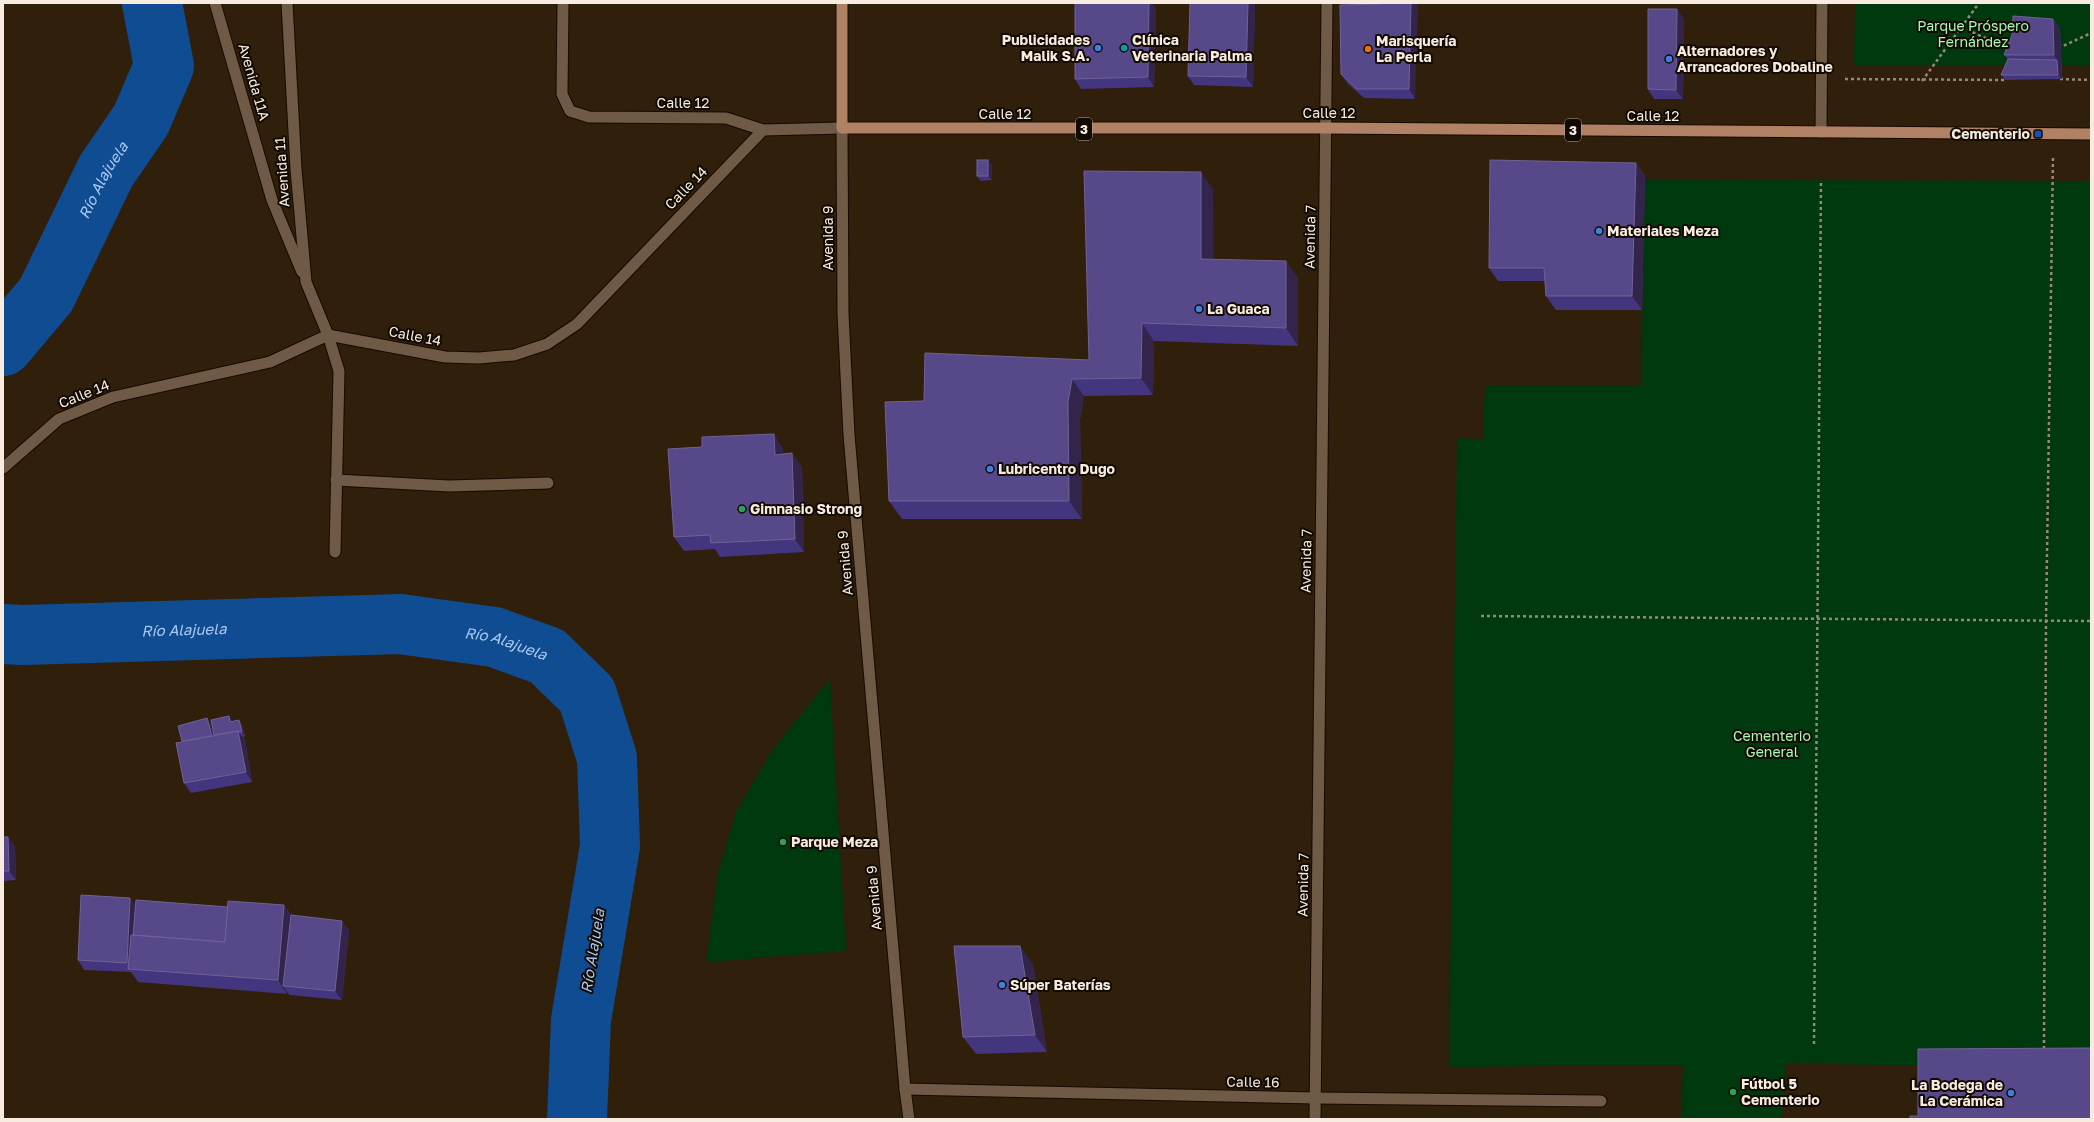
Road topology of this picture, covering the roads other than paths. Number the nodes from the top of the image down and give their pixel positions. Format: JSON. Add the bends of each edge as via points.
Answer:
{"nodes":[{"id":1,"x":215,"y":3,"type":"edge"},
{"id":2,"x":287,"y":3,"type":"edge"},
{"id":3,"x":564,"y":3,"type":"edge"},
{"id":4,"x":842,"y":3,"type":"edge"},
{"id":5,"x":1327,"y":3,"type":"edge"},
{"id":6,"x":1822,"y":3,"type":"edge"},
{"id":7,"x":842,"y":128,"type":"junction"},
{"id":8,"x":1326,"y":128,"type":"junction"},
{"id":9,"x":763,"y":130,"type":"junction"},
{"id":10,"x":1821,"y":132,"type":"junction"},
{"id":11,"x":2091,"y":134,"type":"edge"},
{"id":12,"x":306,"y":282,"type":"junction"},
{"id":13,"x":328,"y":335,"type":"junction"},
{"id":14,"x":3,"y":468,"type":"edge"},
{"id":15,"x":336,"y":480,"type":"junction"},
{"id":16,"x":548,"y":483,"type":"dead end"},
{"id":17,"x":335,"y":552,"type":"dead end"},
{"id":18,"x":905,"y":1089,"type":"junction"},
{"id":19,"x":1316,"y":1098,"type":"junction"},
{"id":20,"x":1601,"y":1101,"type":"dead end"},
{"id":21,"x":909,"y":1119,"type":"edge"},
{"id":22,"x":1315,"y":1119,"type":"edge"}],
"edges":[{"from":1,"to":12,"type":"street","name":"Avenida 11A","via":[[272,200]]},
{"from":2,"to":12,"type":"street","name":"Avenida 11","via":[[296,169]]},
{"from":3,"to":9,"type":"street","name":"Calle 12","via":[[562,94],[570,111],[589,117],[726,118]]},
{"from":4,"to":7,"type":"main road","name":"Avenida 9"},
{"from":5,"to":8,"type":"street","name":"Avenida 7"},
{"from":6,"to":10,"type":"street"},
{"from":7,"to":8,"type":"main road","name":"Calle 12","number":"3"},
{"from":7,"to":9,"type":"street","name":"Calle 12"},
{"from":7,"to":18,"type":"street","name":"Avenida 9","via":[[844,314],[849,435]]},
{"from":8,"to":10,"type":"main road","name":"Calle 12","number":"3"},
{"from":8,"to":19,"type":"street","name":"Avenida 7"},
{"from":9,"to":13,"type":"street","name":"Calle 14","via":[[577,324],[547,344],[514,355],[445,357]]},
{"from":10,"to":11,"type":"main road","name":"Calle 12","number":"3"},
{"from":12,"to":13,"type":"street","name":"Avenida 11"},
{"from":13,"to":14,"type":"street","name":"Calle 14","via":[[270,362],[113,397],[60,419]]},
{"from":13,"to":15,"type":"street","name":"Avenida 11","via":[[339,371]]},
{"from":15,"to":16,"type":"street","via":[[449,486]]},
{"from":15,"to":17,"type":"street","name":"Avenida 11"},
{"from":18,"to":19,"type":"street","name":"Calle 16"},
{"from":18,"to":21,"type":"street","name":"Avenida 9"},
{"from":19,"to":20,"type":"street","name":"Calle 16"},
{"from":19,"to":22,"type":"street","name":"Avenida 7"}]}
